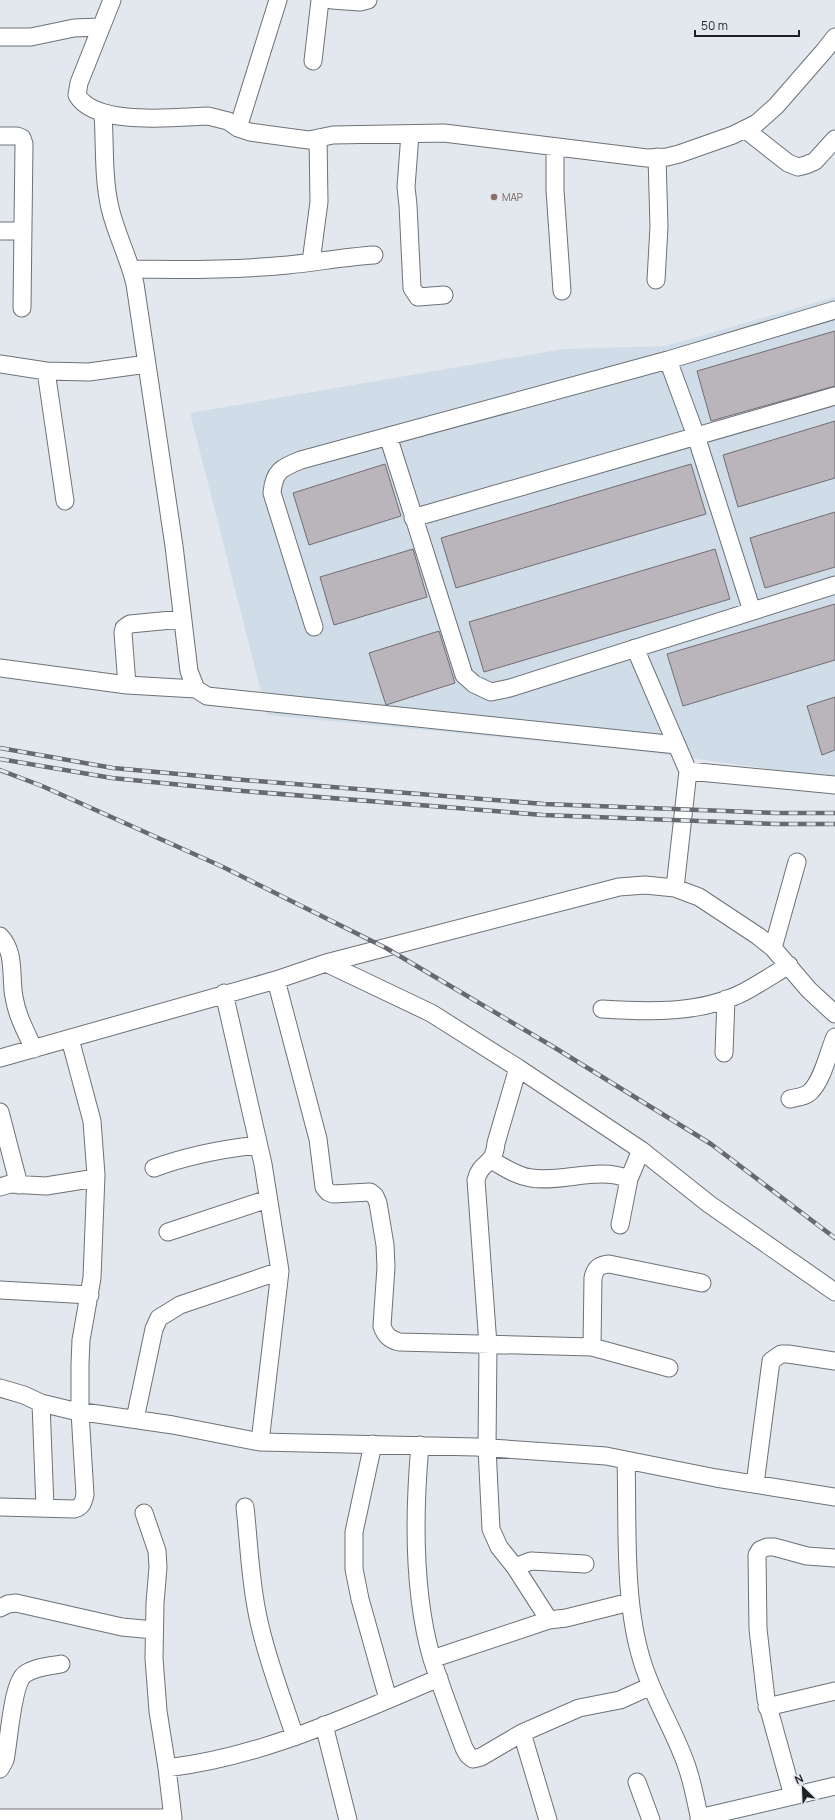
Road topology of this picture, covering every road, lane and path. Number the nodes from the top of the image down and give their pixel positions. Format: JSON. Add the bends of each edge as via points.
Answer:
{"nodes":[{"id":1,"x":112,"y":0,"type":"edge"},
{"id":2,"x":278,"y":0,"type":"edge"},
{"id":3,"x":320,"y":0,"type":"edge"},
{"id":4,"x":332,"y":0,"type":"edge"},
{"id":5,"x":368,"y":0,"type":"edge"},
{"id":6,"x":101,"y":27,"type":"junction"},
{"id":7,"x":0,"y":37,"type":"edge"},
{"id":8,"x":835,"y":37,"type":"edge"},
{"id":9,"x":830,"y":56,"type":"edge"},
{"id":10,"x":313,"y":61,"type":"dead end"},
{"id":11,"x":103,"y":113,"type":"junction"},
{"id":12,"x":238,"y":128,"type":"junction"},
{"id":13,"x":746,"y":130,"type":"junction"},
{"id":14,"x":410,"y":134,"type":"junction"},
{"id":15,"x":0,"y":136,"type":"edge"},
{"id":16,"x":318,"y":138,"type":"junction"},
{"id":17,"x":835,"y":139,"type":"edge"},
{"id":18,"x":555,"y":147,"type":"junction"},
{"id":19,"x":657,"y":158,"type":"junction"},
{"id":20,"x":0,"y":231,"type":"edge"},
{"id":21,"x":23,"y":231,"type":"junction"},
{"id":22,"x":374,"y":255,"type":"dead end"},
{"id":23,"x":311,"y":262,"type":"junction"},
{"id":24,"x":132,"y":269,"type":"junction"},
{"id":25,"x":656,"y":280,"type":"dead end"},
{"id":26,"x":562,"y":291,"type":"dead end"},
{"id":27,"x":444,"y":295,"type":"dead end"},
{"id":28,"x":22,"y":308,"type":"dead end"},
{"id":29,"x":835,"y":310,"type":"edge"},
{"id":30,"x":668,"y":360,"type":"junction"},
{"id":31,"x":0,"y":364,"type":"edge"},
{"id":32,"x":147,"y":364,"type":"junction"},
{"id":33,"x":46,"y":371,"type":"junction"},
{"id":34,"x":835,"y":396,"type":"edge"},
{"id":35,"x":388,"y":436,"type":"junction"},
{"id":36,"x":696,"y":436,"type":"junction"},
{"id":37,"x":65,"y":501,"type":"dead end"},
{"id":38,"x":413,"y":518,"type":"junction"},
{"id":39,"x":835,"y":585,"type":"edge"},
{"id":40,"x":752,"y":611,"type":"junction"},
{"id":41,"x":182,"y":619,"type":"junction"},
{"id":42,"x":314,"y":628,"type":"dead end"},
{"id":43,"x":635,"y":648,"type":"junction"},
{"id":44,"x":0,"y":668,"type":"edge"},
{"id":45,"x":127,"y":685,"type":"junction"},
{"id":46,"x":196,"y":689,"type":"junction"},
{"id":47,"x":677,"y":745,"type":"junction"},
{"id":48,"x":688,"y":771,"type":"junction"},
{"id":49,"x":835,"y":785,"type":"edge"},
{"id":50,"x":797,"y":862,"type":"dead end"},
{"id":51,"x":675,"y":888,"type":"junction"},
{"id":52,"x":0,"y":936,"type":"edge"},
{"id":53,"x":774,"y":948,"type":"junction"},
{"id":54,"x":326,"y":963,"type":"junction"},
{"id":55,"x":788,"y":965,"type":"junction"},
{"id":56,"x":276,"y":980,"type":"junction"},
{"id":57,"x":224,"y":993,"type":"junction"},
{"id":58,"x":726,"y":999,"type":"junction"},
{"id":59,"x":602,"y":1009,"type":"dead end"},
{"id":60,"x":835,"y":1014,"type":"edge"},
{"id":61,"x":835,"y":1037,"type":"edge"},
{"id":62,"x":70,"y":1039,"type":"junction"},
{"id":63,"x":34,"y":1049,"type":"junction"},
{"id":64,"x":724,"y":1053,"type":"dead end"},
{"id":65,"x":0,"y":1058,"type":"edge"},
{"id":66,"x":518,"y":1068,"type":"junction"},
{"id":67,"x":790,"y":1099,"type":"dead end"},
{"id":68,"x":0,"y":1112,"type":"edge"},
{"id":69,"x":258,"y":1145,"type":"junction"},
{"id":70,"x":641,"y":1150,"type":"junction"},
{"id":71,"x":491,"y":1160,"type":"junction"},
{"id":72,"x":154,"y":1168,"type":"dead end"},
{"id":73,"x":96,"y":1178,"type":"junction"},
{"id":74,"x":629,"y":1179,"type":"junction"},
{"id":75,"x":19,"y":1185,"type":"junction"},
{"id":76,"x":0,"y":1187,"type":"edge"},
{"id":77,"x":268,"y":1200,"type":"junction"},
{"id":78,"x":620,"y":1225,"type":"dead end"},
{"id":79,"x":168,"y":1232,"type":"dead end"},
{"id":80,"x":280,"y":1271,"type":"junction"},
{"id":81,"x":702,"y":1283,"type":"dead end"},
{"id":82,"x":0,"y":1290,"type":"edge"},
{"id":83,"x":835,"y":1292,"type":"edge"},
{"id":84,"x":90,"y":1295,"type":"junction"},
{"id":85,"x":488,"y":1345,"type":"junction"},
{"id":86,"x":592,"y":1347,"type":"junction"},
{"id":87,"x":835,"y":1361,"type":"edge"},
{"id":88,"x":669,"y":1368,"type":"dead end"},
{"id":89,"x":0,"y":1388,"type":"edge"},
{"id":90,"x":41,"y":1402,"type":"junction"},
{"id":91,"x":80,"y":1412,"type":"junction"},
{"id":92,"x":135,"y":1420,"type":"junction"},
{"id":93,"x":260,"y":1442,"type":"junction"},
{"id":94,"x":373,"y":1444,"type":"junction"},
{"id":95,"x":420,"y":1445,"type":"junction"},
{"id":96,"x":487,"y":1448,"type":"junction"},
{"id":97,"x":626,"y":1460,"type":"junction"},
{"id":98,"x":755,"y":1484,"type":"junction"},
{"id":99,"x":835,"y":1497,"type":"edge"},
{"id":100,"x":0,"y":1507,"type":"edge"},
{"id":101,"x":245,"y":1507,"type":"dead end"},
{"id":102,"x":45,"y":1508,"type":"junction"},
{"id":103,"x":144,"y":1513,"type":"dead end"},
{"id":104,"x":835,"y":1558,"type":"edge"},
{"id":105,"x":586,"y":1564,"type":"dead end"},
{"id":106,"x":515,"y":1567,"type":"junction"},
{"id":107,"x":630,"y":1602,"type":"junction"},
{"id":108,"x":0,"y":1608,"type":"edge"},
{"id":109,"x":549,"y":1620,"type":"junction"},
{"id":110,"x":154,"y":1630,"type":"junction"},
{"id":111,"x":432,"y":1659,"type":"junction"},
{"id":112,"x":61,"y":1664,"type":"dead end"},
{"id":113,"x":439,"y":1678,"type":"junction"},
{"id":114,"x":651,"y":1686,"type":"junction"},
{"id":115,"x":835,"y":1691,"type":"edge"},
{"id":116,"x":388,"y":1699,"type":"junction"},
{"id":117,"x":767,"y":1707,"type":"junction"},
{"id":118,"x":324,"y":1725,"type":"junction"},
{"id":119,"x":522,"y":1734,"type":"junction"},
{"id":120,"x":295,"y":1737,"type":"junction"},
{"id":121,"x":167,"y":1768,"type":"junction"},
{"id":122,"x":0,"y":1769,"type":"edge"},
{"id":123,"x":637,"y":1782,"type":"dead end"},
{"id":124,"x":835,"y":1786,"type":"edge"},
{"id":125,"x":792,"y":1796,"type":"junction"},
{"id":126,"x":0,"y":1818,"type":"edge"},
{"id":127,"x":173,"y":1819,"type":"edge"},
{"id":128,"x":700,"y":1819,"type":"edge"},
{"id":129,"x":348,"y":1820,"type":"edge"},
{"id":130,"x":548,"y":1820,"type":"edge"},
{"id":131,"x":651,"y":1820,"type":"edge"}],
"edges":[{"from":1,"to":6,"type":"street"},
{"from":2,"to":12,"type":"street"},
{"from":3,"to":10,"type":"street"},
{"from":4,"to":5,"type":"street"},
{"from":6,"to":7,"type":"street","via":[[74,28],[38,36]]},
{"from":6,"to":11,"type":"street","via":[[79,83],[77,95],[85,105]]},
{"from":8,"to":9,"type":"street"},
{"from":9,"to":13,"type":"street","via":[[766,116]]},
{"from":11,"to":12,"type":"street","via":[[130,118],[208,116],[228,121]]},
{"from":11,"to":24,"type":"street","via":[[110,207]]},
{"from":12,"to":16,"type":"street","via":[[277,137],[309,140]]},
{"from":13,"to":17,"type":"street","via":[[788,163],[798,167],[815,161]]},
{"from":13,"to":19,"type":"street","via":[[679,154]]},
{"from":14,"to":16,"type":"street","via":[[334,135]]},
{"from":14,"to":18,"type":"street","via":[[444,133]]},
{"from":14,"to":27,"type":"street","via":[[406,187],[412,288],[418,297],[422,298]]},
{"from":15,"to":21,"type":"street","via":[[17,136],[22,138],[24,144]]},
{"from":16,"to":23,"type":"street","via":[[319,202]]},
{"from":18,"to":19,"type":"street"},
{"from":18,"to":26,"type":"street","via":[[555,190]]},
{"from":19,"to":25,"type":"street","via":[[659,227]]},
{"from":20,"to":21,"type":"street"},
{"from":21,"to":28,"type":"street"},
{"from":22,"to":23,"type":"street"},
{"from":23,"to":24,"type":"street","via":[[205,270]]},
{"from":24,"to":32,"type":"street"},
{"from":29,"to":30,"type":"street"},
{"from":30,"to":35,"type":"street"},
{"from":30,"to":36,"type":"street"},
{"from":31,"to":33,"type":"street"},
{"from":32,"to":33,"type":"street","via":[[89,372]]},
{"from":32,"to":41,"type":"street","via":[[174,546]]},
{"from":33,"to":37,"type":"street"},
{"from":34,"to":36,"type":"street"},
{"from":35,"to":38,"type":"street"},
{"from":35,"to":42,"type":"street","via":[[301,460],[284,467],[273,480],[272,493]]},
{"from":36,"to":38,"type":"street"},
{"from":36,"to":40,"type":"street"},
{"from":38,"to":43,"type":"street","via":[[464,676],[474,684],[491,692],[497,691]]},
{"from":39,"to":40,"type":"street"},
{"from":40,"to":43,"type":"street"},
{"from":41,"to":45,"type":"street","via":[[130,624],[124,628]]},
{"from":41,"to":46,"type":"street","via":[[189,671]]},
{"from":43,"to":47,"type":"street"},
{"from":44,"to":45,"type":"street"},
{"from":45,"to":46,"type":"street"},
{"from":46,"to":47,"type":"street","via":[[208,696]]},
{"from":47,"to":48,"type":"street"},
{"from":48,"to":49,"type":"street"},
{"from":48,"to":51,"type":"street"},
{"from":50,"to":53,"type":"street"},
{"from":51,"to":53,"type":"street","via":[[699,897]]},
{"from":51,"to":54,"type":"street","via":[[644,885],[619,887]]},
{"from":52,"to":63,"type":"street","via":[[6,942],[11,955],[14,997],[19,1017]]},
{"from":53,"to":55,"type":"street"},
{"from":54,"to":56,"type":"street"},
{"from":54,"to":66,"type":"street","via":[[431,1013]]},
{"from":55,"to":58,"type":"street","via":[[743,993]]},
{"from":55,"to":60,"type":"street","via":[[808,990]]},
{"from":56,"to":57,"type":"street"},
{"from":56,"to":85,"type":"street","via":[[318,1139],[324,1187],[333,1194],[370,1192],[378,1203],[385,1260],[382,1326],[384,1333],[390,1339],[399,1342]]},
{"from":57,"to":62,"type":"street"},
{"from":57,"to":69,"type":"street"},
{"from":58,"to":59,"type":"street","via":[[678,1010],[646,1012]]},
{"from":58,"to":64,"type":"street"},
{"from":61,"to":67,"type":"street","via":[[814,1087],[806,1094]]},
{"from":62,"to":63,"type":"street"},
{"from":62,"to":73,"type":"street","via":[[92,1121]]},
{"from":63,"to":65,"type":"street"},
{"from":66,"to":70,"type":"street"},
{"from":66,"to":71,"type":"street","via":[[495,1154]]},
{"from":68,"to":75,"type":"street"},
{"from":69,"to":72,"type":"street","via":[[219,1149]]},
{"from":69,"to":77,"type":"street"},
{"from":70,"to":74,"type":"street"},
{"from":70,"to":83,"type":"street","via":[[708,1204]]},
{"from":71,"to":74,"type":"street","via":[[531,1178],[616,1174]]},
{"from":71,"to":85,"type":"street","via":[[478,1172],[476,1189]]},
{"from":73,"to":75,"type":"street","via":[[46,1186]]},
{"from":73,"to":84,"type":"street"},
{"from":74,"to":78,"type":"street"},
{"from":75,"to":76,"type":"street"},
{"from":77,"to":79,"type":"street"},
{"from":77,"to":80,"type":"street"},
{"from":80,"to":92,"type":"street","via":[[180,1305],[159,1318],[154,1329]]},
{"from":80,"to":93,"type":"street"},
{"from":81,"to":86,"type":"street","via":[[601,1264],[595,1270],[593,1278]]},
{"from":82,"to":84,"type":"street"},
{"from":84,"to":91,"type":"street","via":[[81,1340]]},
{"from":85,"to":86,"type":"street"},
{"from":85,"to":96,"type":"street"},
{"from":86,"to":88,"type":"street"},
{"from":87,"to":98,"type":"street","via":[[780,1354],[771,1361]]},
{"from":89,"to":90,"type":"street"},
{"from":90,"to":91,"type":"street"},
{"from":90,"to":102,"type":"street"},
{"from":91,"to":92,"type":"street"},
{"from":91,"to":102,"type":"street","via":[[85,1495],[83,1503],[74,1509]]},
{"from":92,"to":93,"type":"street"},
{"from":93,"to":94,"type":"street"},
{"from":94,"to":95,"type":"street"},
{"from":94,"to":116,"type":"street","via":[[354,1532],[354,1569]]},
{"from":95,"to":96,"type":"street"},
{"from":95,"to":111,"type":"street","via":[[416,1489],[417,1543],[423,1617]]},
{"from":96,"to":97,"type":"street","via":[[596,1455]]},
{"from":96,"to":106,"type":"street","via":[[491,1530],[498,1547]]},
{"from":97,"to":98,"type":"street"},
{"from":97,"to":107,"type":"street"},
{"from":98,"to":99,"type":"street"},
{"from":100,"to":102,"type":"street"},
{"from":101,"to":120,"type":"street","via":[[258,1616]]},
{"from":103,"to":110,"type":"street","via":[[157,1551]]},
{"from":104,"to":117,"type":"street","via":[[807,1556],[774,1547],[760,1550],[757,1555],[758,1629]]},
{"from":105,"to":106,"type":"street","via":[[531,1561]]},
{"from":106,"to":109,"type":"street"},
{"from":107,"to":109,"type":"street"},
{"from":107,"to":114,"type":"street","via":[[634,1628]]},
{"from":108,"to":110,"type":"street","via":[[16,1603],[122,1627]]},
{"from":109,"to":111,"type":"street"},
{"from":110,"to":121,"type":"street","via":[[158,1711]]},
{"from":111,"to":113,"type":"street"},
{"from":112,"to":122,"type":"street","via":[[33,1670],[21,1677],[15,1694],[5,1760]]},
{"from":113,"to":116,"type":"street"},
{"from":113,"to":119,"type":"street","via":[[464,1748],[473,1759],[481,1758]]},
{"from":114,"to":119,"type":"street","via":[[620,1700],[579,1708]]},
{"from":114,"to":128,"type":"street","via":[[687,1768]]},
{"from":115,"to":117,"type":"street"},
{"from":116,"to":118,"type":"street"},
{"from":117,"to":125,"type":"street"},
{"from":118,"to":120,"type":"street"},
{"from":118,"to":129,"type":"street"},
{"from":119,"to":130,"type":"street"},
{"from":120,"to":121,"type":"street","via":[[226,1758]]},
{"from":121,"to":127,"type":"street"},
{"from":123,"to":131,"type":"street"},
{"from":124,"to":125,"type":"street"},
{"from":125,"to":128,"type":"street"},
{"from":126,"to":127,"type":"street"}]}
